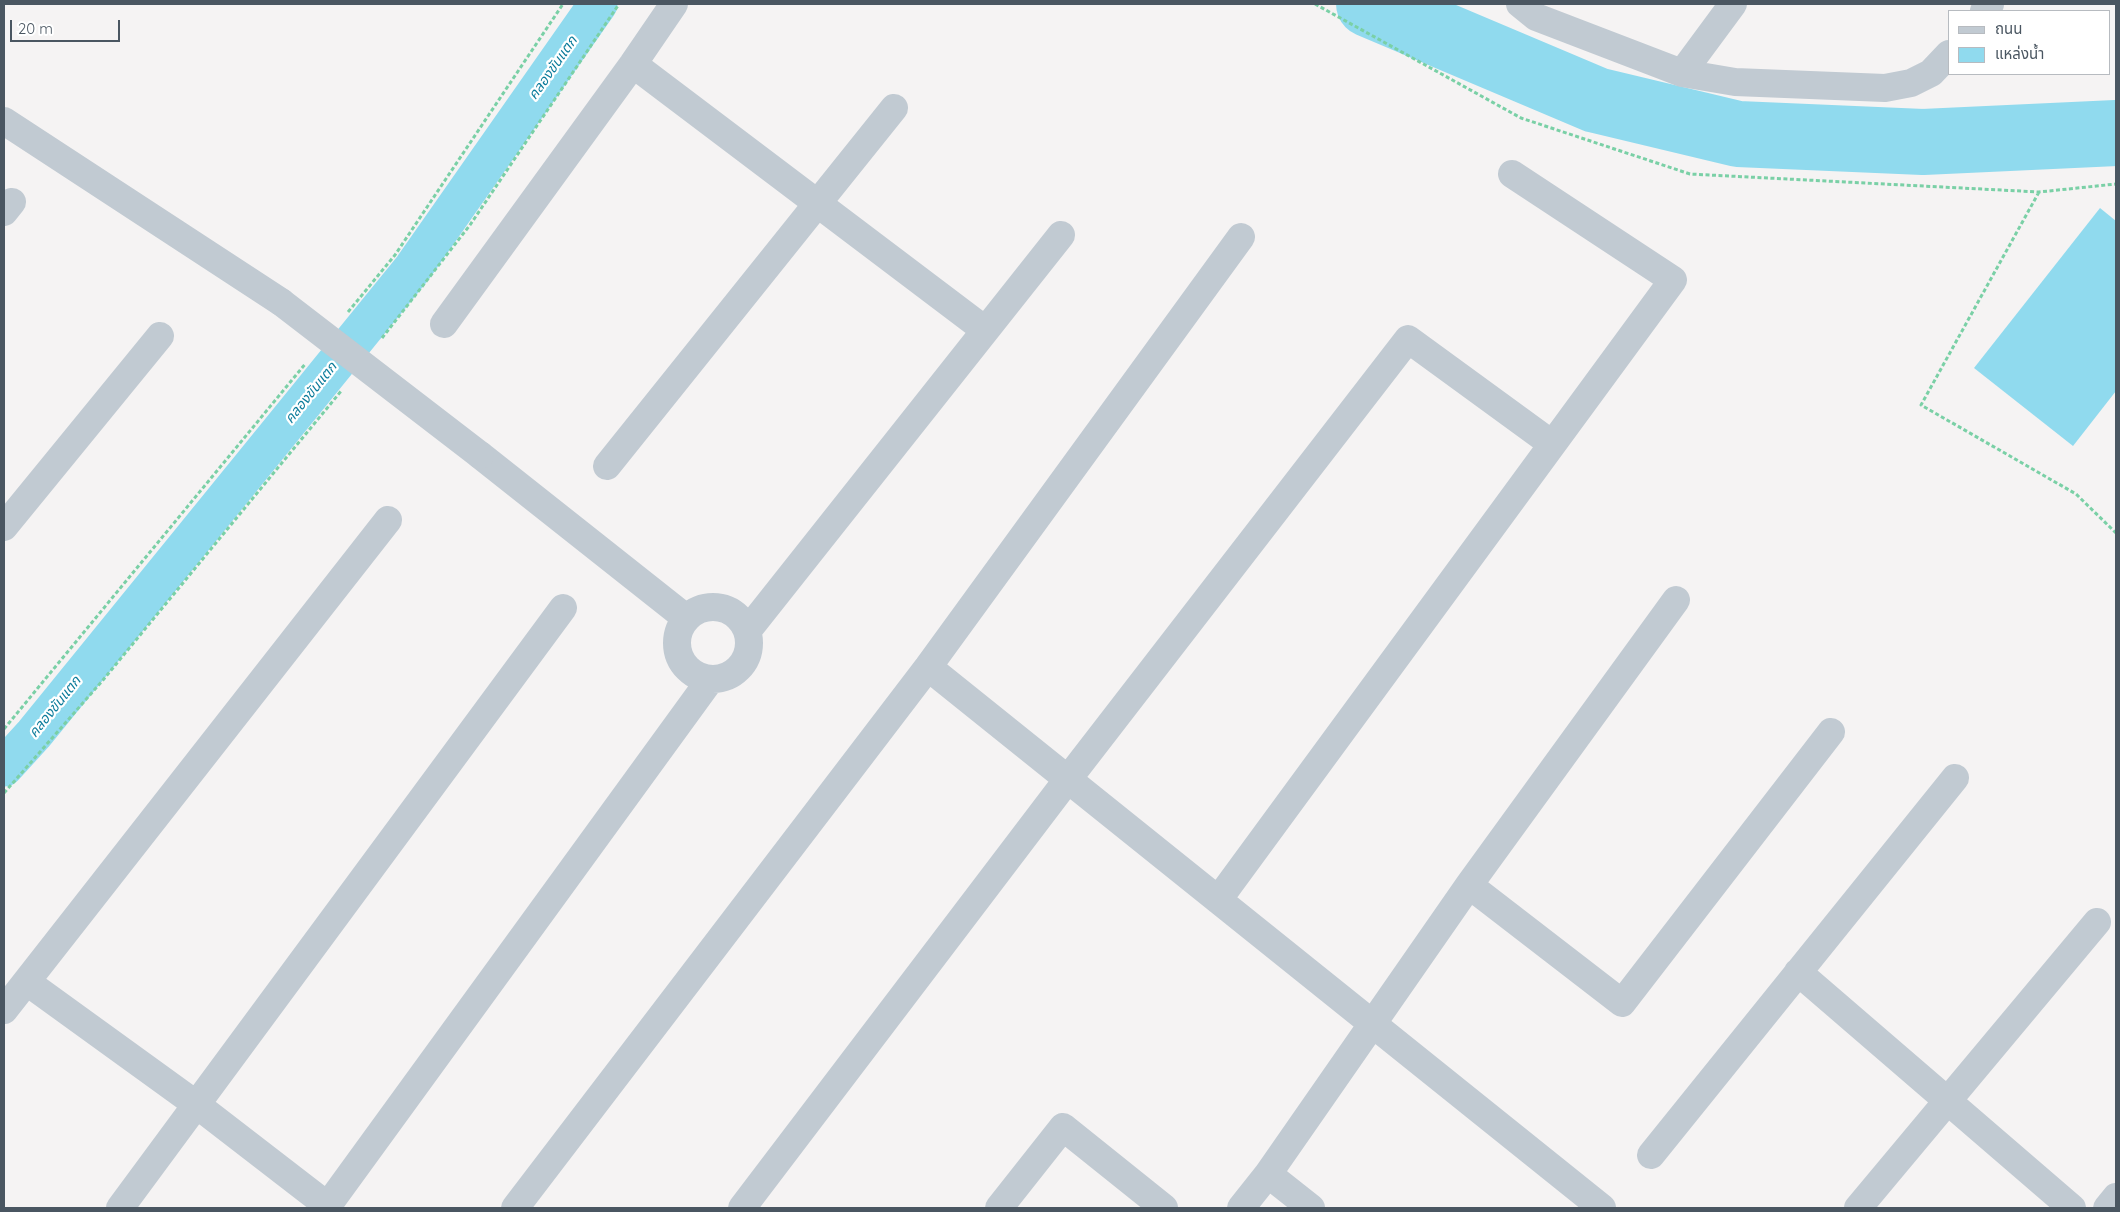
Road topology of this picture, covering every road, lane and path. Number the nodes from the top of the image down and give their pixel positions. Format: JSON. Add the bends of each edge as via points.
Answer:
{"nodes":[{"id":1,"x":563,"y":4,"type":"edge"},
{"id":2,"x":619,"y":4,"type":"edge"},
{"id":3,"x":674,"y":4,"type":"edge"},
{"id":4,"x":1315,"y":4,"type":"edge"},
{"id":5,"x":1520,"y":4,"type":"edge"},
{"id":6,"x":1733,"y":4,"type":"edge"},
{"id":7,"x":1948,"y":55,"type":"edge"},
{"id":8,"x":633,"y":64,"type":"junction"},
{"id":9,"x":1682,"y":73,"type":"junction"},
{"id":10,"x":894,"y":108,"type":"dead end"},
{"id":11,"x":4,"y":121,"type":"edge"},
{"id":12,"x":1512,"y":174,"type":"dead end"},
{"id":13,"x":2116,"y":184,"type":"edge"},
{"id":14,"x":2039,"y":192,"type":"junction"},
{"id":15,"x":818,"y":203,"type":"junction"},
{"id":16,"x":1061,"y":235,"type":"dead end"},
{"id":17,"x":1241,"y":237,"type":"dead end"},
{"id":18,"x":344,"y":316,"type":"dead end"},
{"id":19,"x":444,"y":324,"type":"dead end"},
{"id":20,"x":985,"y":330,"type":"junction"},
{"id":21,"x":160,"y":336,"type":"dead end"},
{"id":22,"x":379,"y":342,"type":"dead end"},
{"id":23,"x":306,"y":362,"type":"dead end"},
{"id":24,"x":343,"y":388,"type":"dead end"},
{"id":25,"x":1552,"y":444,"type":"junction"},
{"id":26,"x":607,"y":466,"type":"dead end"},
{"id":27,"x":8,"y":512,"type":"edge"},
{"id":28,"x":388,"y":520,"type":"dead end"},
{"id":29,"x":2116,"y":533,"type":"edge"},
{"id":30,"x":1676,"y":600,"type":"dead end"},
{"id":31,"x":564,"y":608,"type":"dead end"},
{"id":32,"x":686,"y":618,"type":"junction"},
{"id":33,"x":748,"y":630,"type":"junction"},
{"id":34,"x":928,"y":667,"type":"junction"},
{"id":35,"x":710,"y":680,"type":"junction"},
{"id":36,"x":4,"y":729,"type":"edge"},
{"id":37,"x":1831,"y":732,"type":"dead end"},
{"id":38,"x":1955,"y":778,"type":"dead end"},
{"id":39,"x":1068,"y":779,"type":"junction"},
{"id":40,"x":4,"y":793,"type":"edge"},
{"id":41,"x":1469,"y":884,"type":"junction"},
{"id":42,"x":1218,"y":900,"type":"junction"},
{"id":43,"x":2098,"y":922,"type":"dead end"},
{"id":44,"x":1798,"y":972,"type":"junction"},
{"id":45,"x":27,"y":982,"type":"junction"},
{"id":46,"x":4,"y":1010,"type":"edge"},
{"id":47,"x":1373,"y":1024,"type":"junction"},
{"id":48,"x":1948,"y":1101,"type":"junction"},
{"id":49,"x":197,"y":1105,"type":"junction"},
{"id":50,"x":1651,"y":1154,"type":"dead end"},
{"id":51,"x":1268,"y":1174,"type":"junction"},
{"id":52,"x":2116,"y":1197,"type":"edge"},
{"id":53,"x":327,"y":1207,"type":"edge"},
{"id":54,"x":120,"y":1208,"type":"edge"},
{"id":55,"x":515,"y":1208,"type":"edge"},
{"id":56,"x":742,"y":1208,"type":"edge"},
{"id":57,"x":999,"y":1208,"type":"edge"},
{"id":58,"x":1164,"y":1208,"type":"edge"},
{"id":59,"x":1241,"y":1208,"type":"edge"},
{"id":60,"x":1311,"y":1208,"type":"edge"},
{"id":61,"x":1602,"y":1208,"type":"edge"},
{"id":62,"x":1858,"y":1208,"type":"edge"},
{"id":63,"x":2072,"y":1208,"type":"edge"},
{"id":64,"x":2107,"y":1208,"type":"edge"}],
"edges":[{"from":1,"to":18,"type":"path","via":[[395,254]]},
{"from":2,"to":22,"type":"path","via":[[470,225]]},
{"from":3,"to":8,"type":"street"},
{"from":4,"to":14,"type":"path","via":[[1521,118],[1690,174]]},
{"from":5,"to":9,"type":"street","via":[[1536,17]]},
{"from":6,"to":9,"type":"street"},
{"from":7,"to":9,"type":"street","via":[[1931,73],[1911,83],[1885,88],[1735,82]]},
{"from":8,"to":15,"type":"street"},
{"from":8,"to":19,"type":"street"},
{"from":10,"to":15,"type":"street"},
{"from":11,"to":32,"type":"street","bridge":true,"via":[[281,302]]},
{"from":12,"to":25,"type":"street","via":[[1673,280]]},
{"from":13,"to":14,"type":"path"},
{"from":14,"to":29,"type":"path","via":[[1921,405],[2076,494]]},
{"from":15,"to":20,"type":"street"},
{"from":15,"to":26,"type":"street"},
{"from":16,"to":20,"type":"street"},
{"from":17,"to":34,"type":"street"},
{"from":20,"to":33,"type":"street"},
{"from":21,"to":27,"type":"street"},
{"from":23,"to":36,"type":"path"},
{"from":24,"to":40,"type":"path","via":[[103,680]]},
{"from":25,"to":39,"type":"street","via":[[1408,339]]},
{"from":25,"to":42,"type":"street"},
{"from":28,"to":45,"type":"street"},
{"from":30,"to":41,"type":"street"},
{"from":31,"to":49,"type":"street"},
{"from":32,"to":33,"type":"street","via":[[708,606],[720,606],[732,611]]},
{"from":32,"to":35,"type":"street","via":[[679,628],[677,651],[689,671]]},
{"from":33,"to":35,"type":"street","via":[[748,655],[742,666],[733,674]]},
{"from":34,"to":39,"type":"street"},
{"from":34,"to":55,"type":"street"},
{"from":35,"to":53,"type":"street"},
{"from":37,"to":41,"type":"street","via":[[1622,1003]]},
{"from":38,"to":44,"type":"street"},
{"from":39,"to":42,"type":"street"},
{"from":39,"to":56,"type":"street"},
{"from":41,"to":47,"type":"street"},
{"from":42,"to":47,"type":"street"},
{"from":43,"to":48,"type":"street"},
{"from":44,"to":48,"type":"street"},
{"from":44,"to":50,"type":"street"},
{"from":45,"to":46,"type":"street"},
{"from":45,"to":49,"type":"street"},
{"from":47,"to":51,"type":"street"},
{"from":47,"to":61,"type":"street"},
{"from":48,"to":62,"type":"street"},
{"from":48,"to":63,"type":"street"},
{"from":49,"to":53,"type":"street"},
{"from":49,"to":54,"type":"street"},
{"from":51,"to":59,"type":"street"},
{"from":51,"to":60,"type":"street"},
{"from":52,"to":64,"type":"street"},
{"from":57,"to":58,"type":"street","via":[[1063,1127]]}]}
